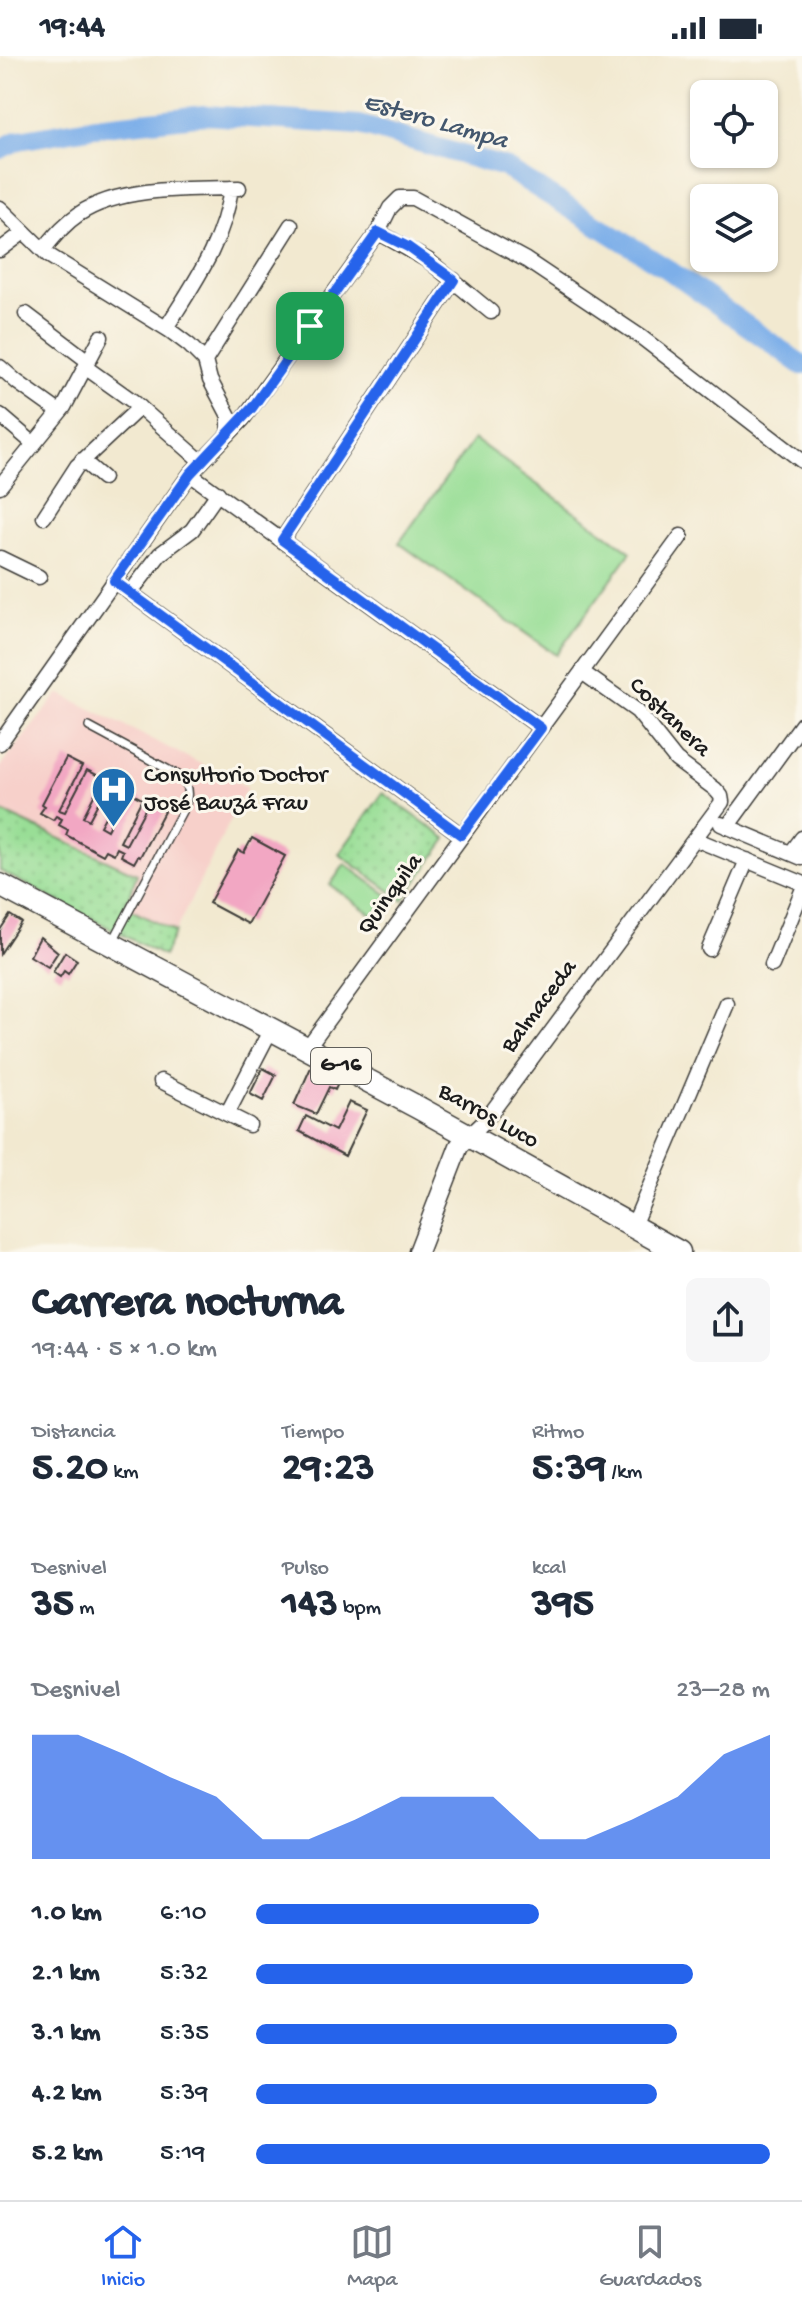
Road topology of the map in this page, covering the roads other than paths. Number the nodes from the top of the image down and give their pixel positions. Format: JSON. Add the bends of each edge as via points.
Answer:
{"nodes":[{"id":1,"x":0,"y":208,"type":"edge"},
{"id":2,"x":291,"y":225,"type":"dead end"},
{"id":3,"x":24,"y":232,"type":"junction"},
{"id":4,"x":378,"y":232,"type":"junction"},
{"id":5,"x":0,"y":250,"type":"edge"},
{"id":6,"x":43,"y":250,"type":"junction"},
{"id":7,"x":454,"y":280,"type":"junction"},
{"id":8,"x":491,"y":312,"type":"dead end"},
{"id":9,"x":26,"y":314,"type":"dead end"},
{"id":10,"x":166,"y":328,"type":"junction"},
{"id":11,"x":101,"y":337,"type":"dead end"},
{"id":12,"x":205,"y":361,"type":"junction"},
{"id":13,"x":86,"y":364,"type":"junction"},
{"id":14,"x":0,"y":367,"type":"edge"},
{"id":15,"x":140,"y":407,"type":"junction"},
{"id":16,"x":59,"y":412,"type":"junction"},
{"id":17,"x":0,"y":415,"type":"edge"},
{"id":18,"x":229,"y":434,"type":"junction"},
{"id":19,"x":34,"y":444,"type":"junction"},
{"id":20,"x":82,"y":460,"type":"junction"},
{"id":21,"x":802,"y":461,"type":"edge"},
{"id":22,"x":202,"y":462,"type":"junction"},
{"id":23,"x":190,"y":474,"type":"junction"},
{"id":24,"x":103,"y":478,"type":"dead end"},
{"id":25,"x":0,"y":486,"type":"edge"},
{"id":26,"x":218,"y":493,"type":"junction"},
{"id":27,"x":44,"y":517,"type":"dead end"},
{"id":28,"x":681,"y":536,"type":"dead end"},
{"id":29,"x":282,"y":540,"type":"junction"},
{"id":30,"x":0,"y":558,"type":"edge"},
{"id":31,"x":39,"y":577,"type":"dead end"},
{"id":32,"x":114,"y":581,"type":"junction"},
{"id":33,"x":130,"y":593,"type":"junction"},
{"id":34,"x":582,"y":672,"type":"junction"},
{"id":35,"x":802,"y":724,"type":"edge"},
{"id":36,"x":89,"y":727,"type":"dead end"},
{"id":37,"x":541,"y":728,"type":"junction"},
{"id":38,"x":0,"y":743,"type":"edge"},
{"id":39,"x":722,"y":800,"type":"joint"},
{"id":40,"x":710,"y":820,"type":"junction"},
{"id":41,"x":733,"y":829,"type":"junction"},
{"id":42,"x":461,"y":835,"type":"junction"},
{"id":43,"x":802,"y":838,"type":"edge"},
{"id":44,"x":695,"y":839,"type":"junction"},
{"id":45,"x":729,"y":853,"type":"junction"},
{"id":46,"x":796,"y":855,"type":"edge"},
{"id":47,"x":747,"y":860,"type":"junction"},
{"id":48,"x":802,"y":883,"type":"edge"},
{"id":49,"x":0,"y":885,"type":"edge"},
{"id":50,"x":802,"y":891,"type":"edge"},
{"id":51,"x":111,"y":944,"type":"junction"},
{"id":52,"x":709,"y":949,"type":"dead end"},
{"id":53,"x":772,"y":965,"type":"dead end"},
{"id":54,"x":727,"y":1004,"type":"dead end"},
{"id":55,"x":271,"y":1029,"type":"junction"},
{"id":56,"x":307,"y":1048,"type":"junction"},
{"id":57,"x":161,"y":1081,"type":"dead end"},
{"id":58,"x":227,"y":1114,"type":"junction"},
{"id":59,"x":249,"y":1125,"type":"dead end"},
{"id":60,"x":469,"y":1136,"type":"junction"},
{"id":61,"x":633,"y":1226,"type":"junction"},
{"id":62,"x":418,"y":1252,"type":"edge"},
{"id":63,"x":679,"y":1252,"type":"edge"}],
"edges":[{"from":1,"to":3,"type":"street"},
{"from":2,"to":12,"type":"street"},
{"from":3,"to":5,"type":"street"},
{"from":3,"to":6,"type":"street"},
{"from":4,"to":7,"type":"street"},
{"from":4,"to":18,"type":"street"},
{"from":4,"to":21,"type":"street","via":[[397,200],[413,198],[526,260],[641,337]]},
{"from":6,"to":10,"type":"street"},
{"from":6,"to":10,"type":"street","via":[[78,215],[118,197],[235,188],[212,255]]},
{"from":7,"to":8,"type":"street"},
{"from":7,"to":29,"type":"street"},
{"from":9,"to":13,"type":"street"},
{"from":10,"to":12,"type":"street"},
{"from":11,"to":13,"type":"street"},
{"from":12,"to":18,"type":"street","via":[[229,416]]},
{"from":13,"to":15,"type":"street"},
{"from":13,"to":16,"type":"street"},
{"from":14,"to":16,"type":"street"},
{"from":15,"to":20,"type":"street"},
{"from":15,"to":22,"type":"street"},
{"from":16,"to":19,"type":"street"},
{"from":17,"to":19,"type":"street"},
{"from":18,"to":22,"type":"street"},
{"from":19,"to":25,"type":"street"},
{"from":20,"to":24,"type":"street"},
{"from":20,"to":27,"type":"street"},
{"from":22,"to":23,"type":"street"},
{"from":23,"to":26,"type":"street"},
{"from":23,"to":32,"type":"street"},
{"from":26,"to":29,"type":"street"},
{"from":26,"to":33,"type":"street","via":[[192,530],[160,554]]},
{"from":28,"to":34,"type":"street","name":"Quinquila"},
{"from":29,"to":37,"type":"street"},
{"from":30,"to":31,"type":"street"},
{"from":32,"to":33,"type":"street"},
{"from":32,"to":38,"type":"street"},
{"from":33,"to":42,"type":"street"},
{"from":34,"to":37,"type":"street","name":"Quinquila"},
{"from":34,"to":39,"type":"street","name":"Costanera","via":[[637,711],[669,753]]},
{"from":35,"to":41,"type":"street"},
{"from":36,"to":51,"type":"lane","via":[[180,776],[188,793]]},
{"from":37,"to":42,"type":"street","name":"Quinquila"},
{"from":39,"to":40,"type":"street","name":"Balmaceda"},
{"from":40,"to":41,"type":"street"},
{"from":40,"to":44,"type":"street","name":"Balmaceda"},
{"from":41,"to":45,"type":"street"},
{"from":41,"to":46,"type":"street"},
{"from":42,"to":56,"type":"street","name":"Quinquila"},
{"from":43,"to":46,"type":"street"},
{"from":44,"to":45,"type":"street"},
{"from":44,"to":60,"type":"street","name":"Balmaceda"},
{"from":45,"to":47,"type":"street"},
{"from":47,"to":48,"type":"street"},
{"from":47,"to":52,"type":"street"},
{"from":49,"to":51,"type":"main road","name":"Barros Luco","number":"G-16"},
{"from":50,"to":53,"type":"street"},
{"from":51,"to":55,"type":"main road","name":"Barros Luco","number":"G-16"},
{"from":54,"to":61,"type":"street"},
{"from":55,"to":56,"type":"main road","name":"Barros Luco","number":"G-16"},
{"from":55,"to":58,"type":"street"},
{"from":56,"to":60,"type":"main road","name":"Barros Luco","number":"G-16"},
{"from":57,"to":58,"type":"street"},
{"from":58,"to":59,"type":"street"},
{"from":60,"to":61,"type":"main road","name":"Barros Luco","number":"G-16"},
{"from":60,"to":62,"type":"street","name":"Balmaceda","via":[[459,1146]]},
{"from":61,"to":63,"type":"main road","name":"Barros Luco","number":"G-16"}]}
